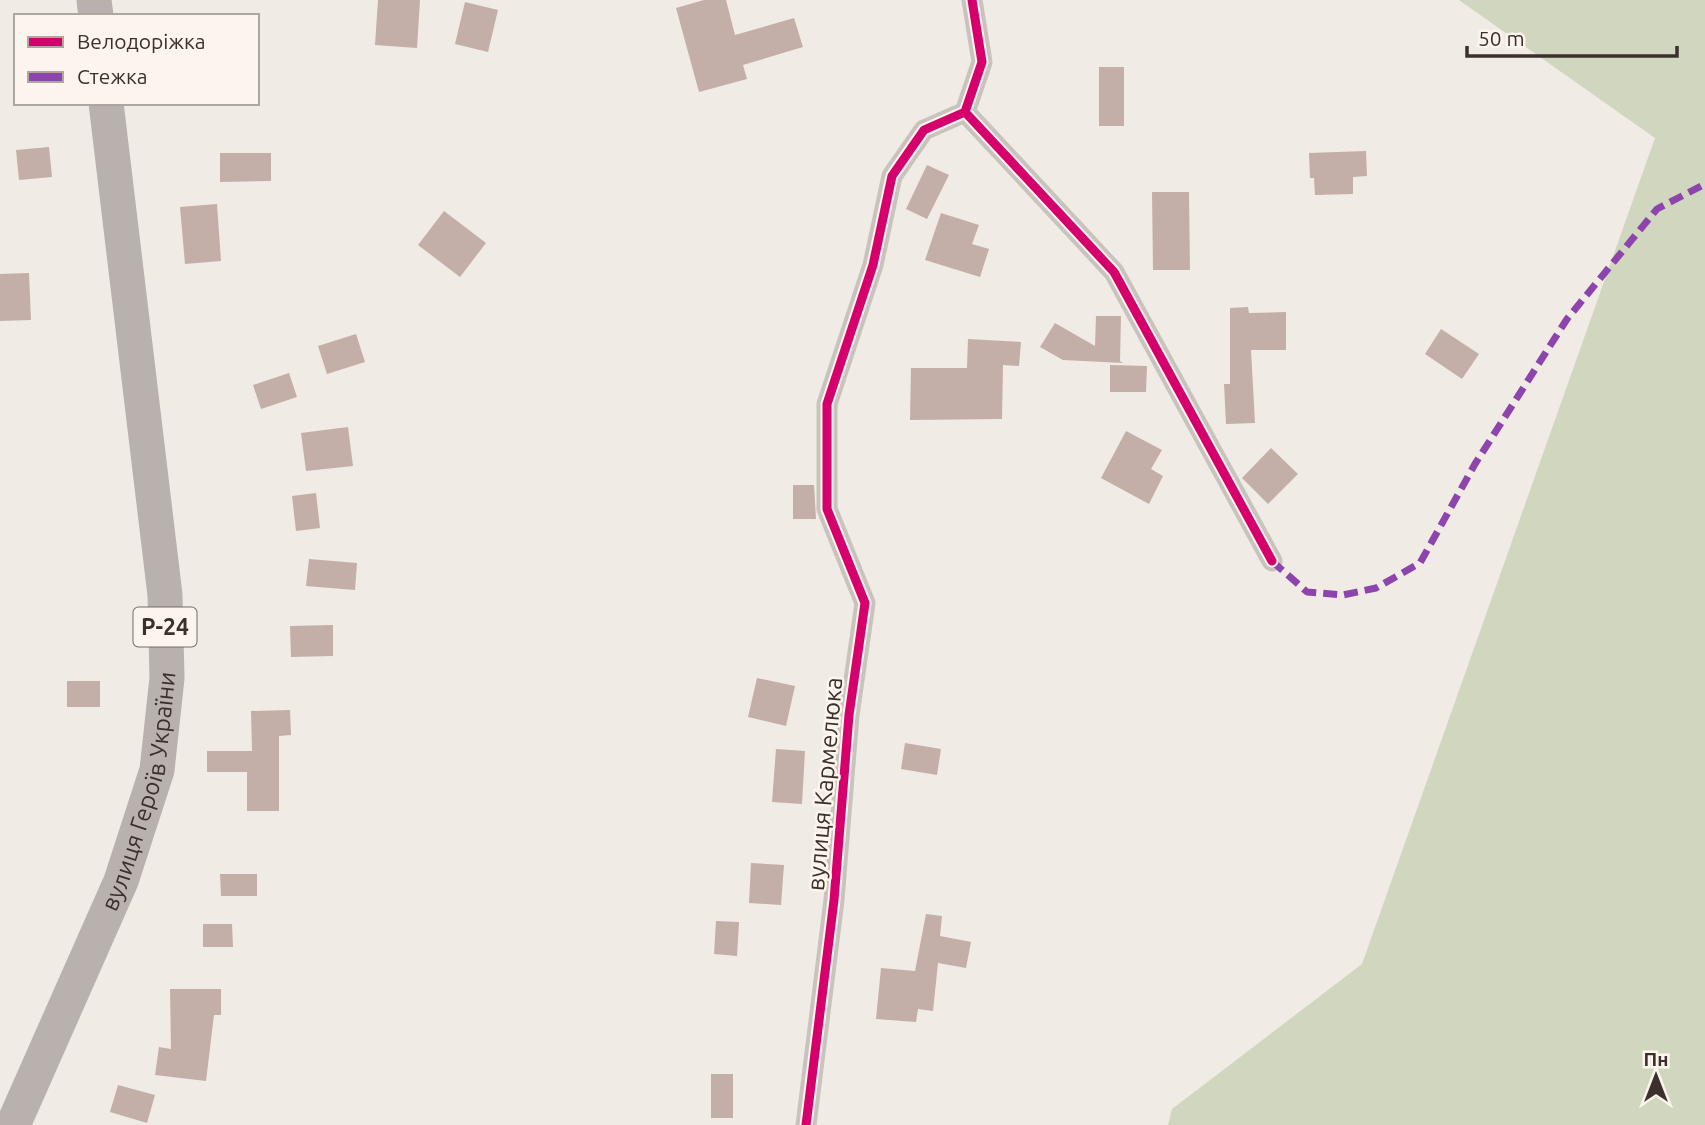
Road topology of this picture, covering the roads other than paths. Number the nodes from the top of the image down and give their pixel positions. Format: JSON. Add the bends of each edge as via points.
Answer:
{"nodes":[{"id":1,"x":972,"y":0,"type":"edge"},
{"id":2,"x":106,"y":105,"type":"edge"},
{"id":3,"x":965,"y":112,"type":"junction"},
{"id":4,"x":1272,"y":561,"type":"dead end"},
{"id":5,"x":13,"y":1125,"type":"edge"},
{"id":6,"x":806,"y":1125,"type":"edge"}],
"edges":[{"from":1,"to":3,"type":"street","via":[[982,62]]},
{"from":2,"to":5,"type":"main road","name":"вулиця Героїв України","number":"Р-24","via":[[164,594],[167,678],[157,770],[121,881]]},
{"from":3,"to":4,"type":"street","via":[[1114,272]]},
{"from":3,"to":6,"type":"street","name":"вулиця Кармелюка","via":[[924,130],[892,176],[873,265],[827,404],[827,509],[865,603]]}]}
